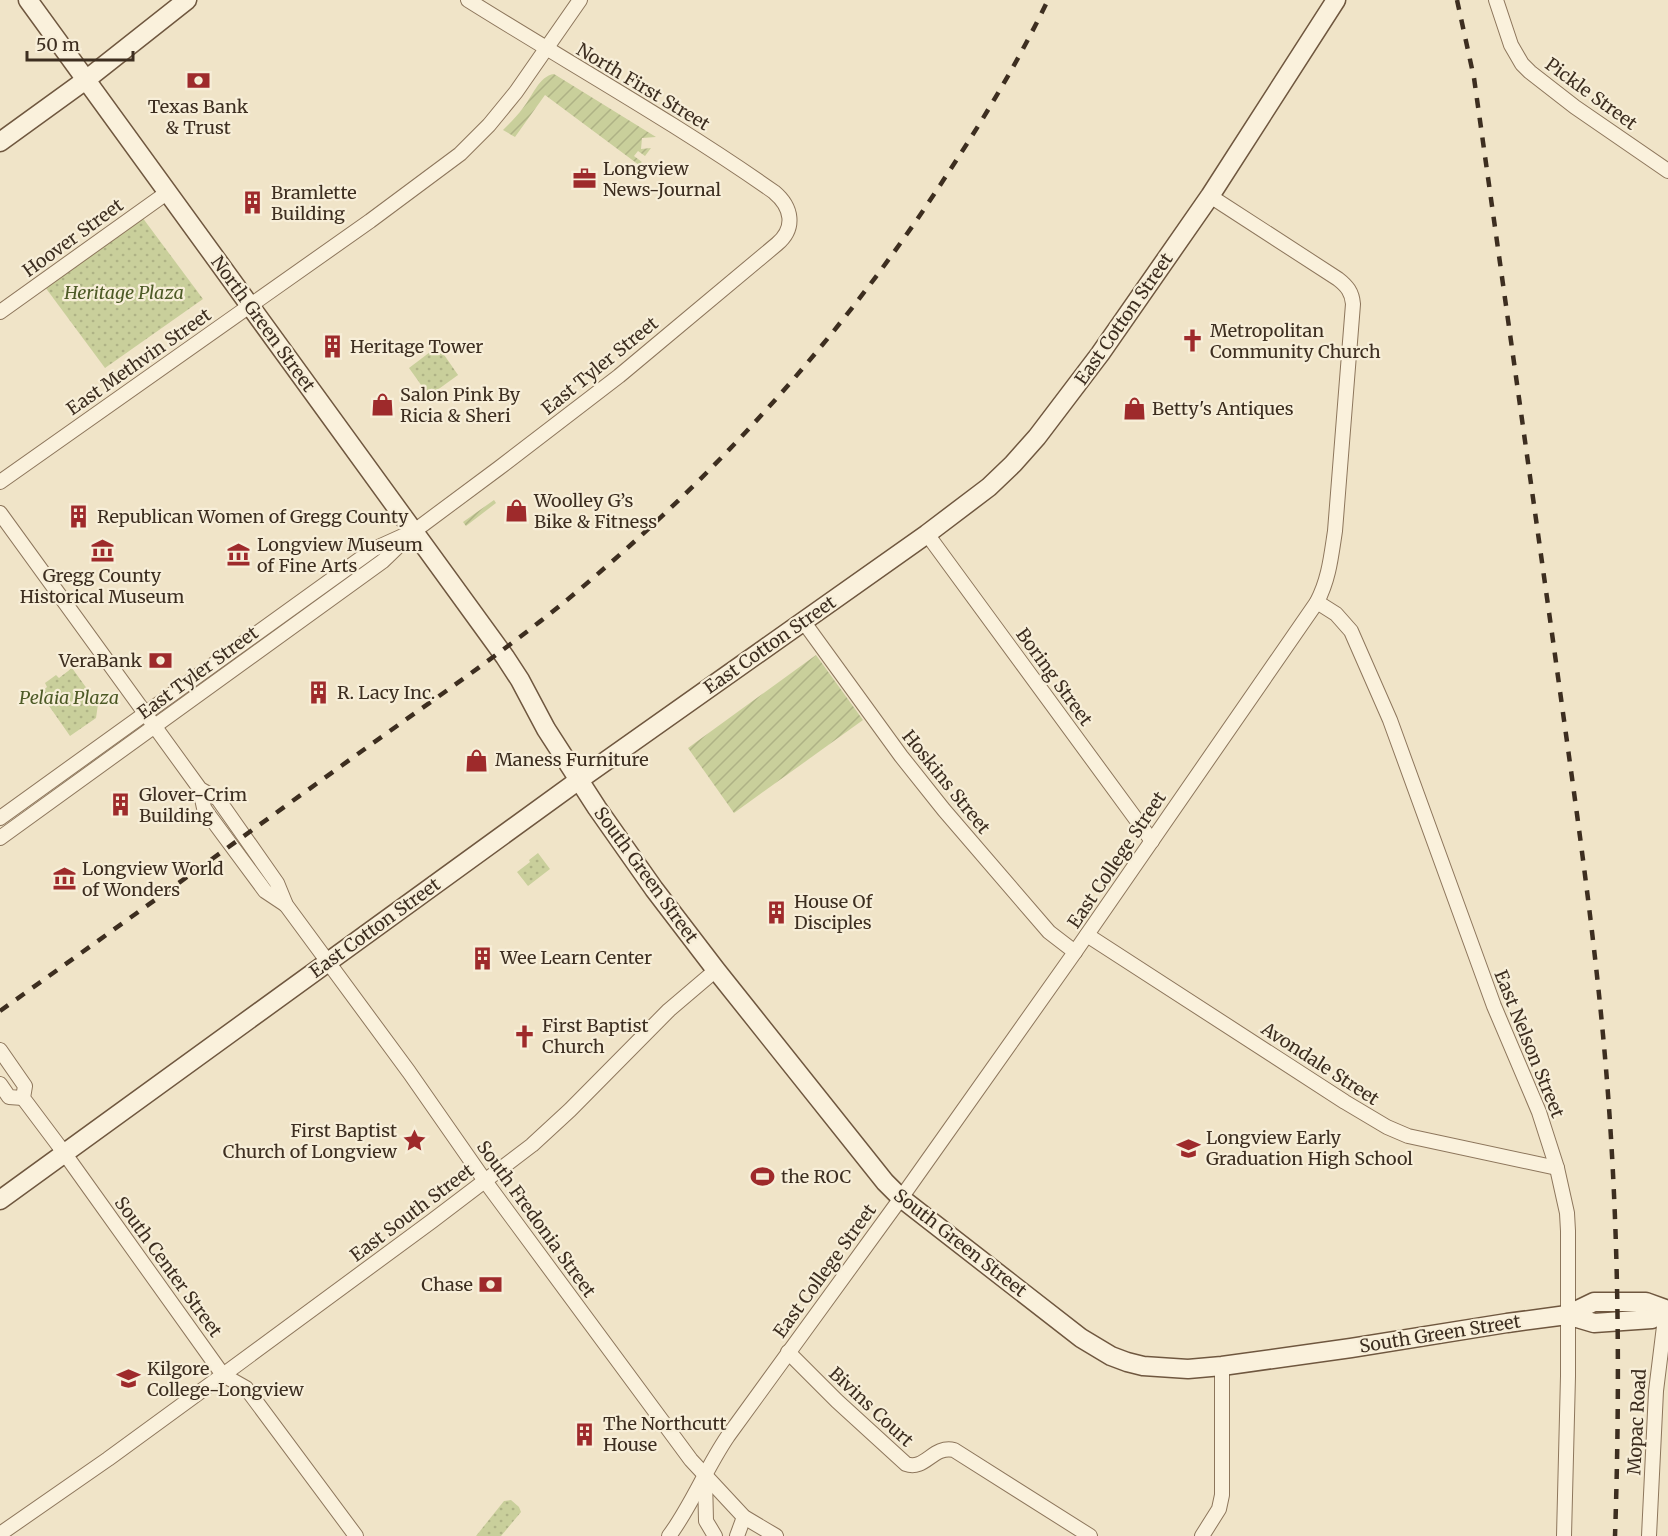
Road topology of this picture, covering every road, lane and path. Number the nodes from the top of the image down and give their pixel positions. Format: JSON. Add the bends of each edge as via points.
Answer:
{"nodes":[{"id":1,"x":28,"y":0,"type":"edge"},
{"id":2,"x":188,"y":0,"type":"edge"},
{"id":3,"x":468,"y":0,"type":"edge"},
{"id":4,"x":580,"y":0,"type":"edge"},
{"id":5,"x":1336,"y":0,"type":"edge"},
{"id":6,"x":1496,"y":0,"type":"edge"},
{"id":7,"x":546,"y":50,"type":"junction"},
{"id":8,"x":87,"y":79,"type":"junction"},
{"id":9,"x":0,"y":142,"type":"edge"},
{"id":10,"x":1668,"y":171,"type":"edge"},
{"id":11,"x":168,"y":192,"type":"junction"},
{"id":12,"x":1210,"y":196,"type":"junction"},
{"id":13,"x":789,"y":214,"type":"joint"},
{"id":14,"x":249,"y":306,"type":"junction"},
{"id":15,"x":0,"y":312,"type":"edge"},
{"id":16,"x":0,"y":482,"type":"edge"},
{"id":17,"x":0,"y":513,"type":"edge"},
{"id":18,"x":413,"y":532,"type":"junction"},
{"id":19,"x":927,"y":534,"type":"junction"},
{"id":20,"x":1317,"y":602,"type":"junction"},
{"id":21,"x":803,"y":621,"type":"junction"},
{"id":22,"x":497,"y":647,"type":"joint"},
{"id":23,"x":146,"y":713,"type":"junction"},
{"id":24,"x":155,"y":726,"type":"junction"},
{"id":25,"x":579,"y":780,"type":"junction"},
{"id":26,"x":200,"y":789,"type":"junction"},
{"id":27,"x":0,"y":818,"type":"edge"},
{"id":28,"x":0,"y":838,"type":"edge"},
{"id":29,"x":1152,"y":841,"type":"junction"},
{"id":30,"x":286,"y":905,"type":"junction"},
{"id":31,"x":1087,"y":934,"type":"junction"},
{"id":32,"x":1075,"y":952,"type":"junction"},
{"id":33,"x":328,"y":962,"type":"junction"},
{"id":34,"x":716,"y":970,"type":"junction"},
{"id":35,"x":0,"y":1050,"type":"edge"},
{"id":36,"x":0,"y":1084,"type":"edge"},
{"id":37,"x":23,"y":1098,"type":"junction"},
{"id":38,"x":65,"y":1154,"type":"junction"},
{"id":39,"x":1557,"y":1168,"type":"junction"},
{"id":40,"x":485,"y":1181,"type":"junction"},
{"id":41,"x":901,"y":1198,"type":"junction"},
{"id":42,"x":0,"y":1200,"type":"edge"},
{"id":43,"x":1667,"y":1310,"type":"edge"},
{"id":44,"x":1568,"y":1315,"type":"junction"},
{"id":45,"x":788,"y":1352,"type":"junction"},
{"id":46,"x":1222,"y":1366,"type":"junction"},
{"id":47,"x":224,"y":1375,"type":"junction"},
{"id":48,"x":705,"y":1476,"type":"junction"},
{"id":49,"x":744,"y":1517,"type":"junction"},
{"id":50,"x":0,"y":1534,"type":"edge"},
{"id":51,"x":1205,"y":1535,"type":"edge"},
{"id":52,"x":356,"y":1536,"type":"edge"},
{"id":53,"x":669,"y":1536,"type":"edge"},
{"id":54,"x":715,"y":1536,"type":"edge"},
{"id":55,"x":736,"y":1536,"type":"edge"},
{"id":56,"x":776,"y":1536,"type":"edge"},
{"id":57,"x":1090,"y":1536,"type":"edge"},
{"id":58,"x":1564,"y":1536,"type":"edge"},
{"id":59,"x":1649,"y":1536,"type":"edge"}],
"edges":[{"from":1,"to":8,"type":"street","name":"North Green Street"},
{"from":2,"to":8,"type":"street"},
{"from":3,"to":7,"type":"street","name":"North First Street"},
{"from":4,"to":7,"type":"street","name":"East Methvin Street"},
{"from":5,"to":12,"type":"street","name":"East Cotton Street"},
{"from":6,"to":10,"type":"street","name":"Pickle Street","via":[[1512,45],[1530,72]]},
{"from":7,"to":13,"type":"street","name":"North First Street","via":[[764,185],[780,197]]},
{"from":7,"to":14,"type":"street","name":"East Methvin Street","via":[[503,109],[460,154]]},
{"from":8,"to":9,"type":"street"},
{"from":8,"to":11,"type":"street","name":"North Green Street"},
{"from":11,"to":14,"type":"street","name":"North Green Street"},
{"from":11,"to":15,"type":"street","name":"Hoover Street"},
{"from":12,"to":19,"type":"street","name":"East Cotton Street","via":[[1037,437],[989,487]]},
{"from":12,"to":20,"type":"street","name":"East College Street","via":[[1350,289],[1353,304],[1335,531],[1325,585]]},
{"from":13,"to":18,"type":"street","name":"East Tyler Street","via":[[787,234],[777,244],[619,376]]},
{"from":14,"to":16,"type":"street","name":"East Methvin Street"},
{"from":14,"to":18,"type":"street","name":"North Green Street"},
{"from":17,"to":23,"type":"street"},
{"from":18,"to":22,"type":"street","name":"North Green Street"},
{"from":18,"to":23,"type":"street","name":"East Tyler Street","via":[[374,549]]},
{"from":18,"to":24,"type":"street","name":"East Tyler Street","via":[[383,561]]},
{"from":19,"to":21,"type":"street","name":"East Cotton Street"},
{"from":19,"to":29,"type":"street","name":"Boring Street"},
{"from":20,"to":29,"type":"street","name":"East College Street"},
{"from":20,"to":39,"type":"street","name":"East Nelson Street","via":[[1336,614],[1351,631],[1390,720]]},
{"from":21,"to":25,"type":"street","name":"East Cotton Street"},
{"from":21,"to":32,"type":"street","name":"Hoskins Street","via":[[944,810],[1048,932]]},
{"from":22,"to":25,"type":"street","name":"South Green Street"},
{"from":23,"to":24,"type":"street"},
{"from":23,"to":27,"type":"street","name":"East Tyler Street"},
{"from":24,"to":26,"type":"street"},
{"from":24,"to":28,"type":"street","name":"East Tyler Street"},
{"from":25,"to":33,"type":"street","name":"East Cotton Street"},
{"from":25,"to":34,"type":"street","name":"South Green Street"},
{"from":26,"to":30,"type":"street","name":"South Fredonia Street","via":[[218,799],[277,883]]},
{"from":26,"to":30,"type":"street","name":"South Fredonia Street","via":[[204,808],[265,891]]},
{"from":29,"to":31,"type":"street","name":"East College Street"},
{"from":30,"to":33,"type":"street","name":"South Fredonia Street"},
{"from":31,"to":32,"type":"street","name":"East College Street"},
{"from":31,"to":39,"type":"street","name":"Avondale Street","via":[[1387,1127],[1430,1142]]},
{"from":32,"to":41,"type":"street","name":"East College Street"},
{"from":33,"to":38,"type":"street","name":"East Cotton Street"},
{"from":33,"to":40,"type":"street","name":"South Fredonia Street"},
{"from":34,"to":40,"type":"street","name":"East South Street","via":[[669,1010],[549,1130]]},
{"from":34,"to":41,"type":"street","name":"South Green Street"},
{"from":35,"to":37,"type":"street","name":"South Center Street","via":[[25,1086]]},
{"from":36,"to":37,"type":"street","name":"South Center Street","via":[[9,1097]]},
{"from":37,"to":38,"type":"street","name":"South Center Street"},
{"from":38,"to":42,"type":"street","name":"East Cotton Street"},
{"from":38,"to":47,"type":"street","name":"South Center Street"},
{"from":39,"to":44,"type":"street","name":"East Nelson Street","via":[[1567,1213]]},
{"from":40,"to":47,"type":"street","name":"East South Street"},
{"from":40,"to":48,"type":"street","name":"South Fredonia Street"},
{"from":41,"to":45,"type":"street","name":"East College Street"},
{"from":41,"to":46,"type":"street","name":"South Green Street","via":[[1074,1333],[1111,1356],[1143,1366]]},
{"from":43,"to":44,"type":"street","name":"South Green Street","via":[[1646,1302],[1594,1302]]},
{"from":43,"to":59,"type":"street","name":"Mopac Road","via":[[1656,1391]]},
{"from":44,"to":46,"type":"street","name":"South Green Street"},
{"from":44,"to":58,"type":"street","name":"East Nelson Street"},
{"from":45,"to":48,"type":"street","name":"East College Street","via":[[722,1445]]},
{"from":45,"to":57,"type":"street","name":"Bivins Court","via":[[906,1464],[918,1465],[942,1449],[954,1450]]},
{"from":46,"to":51,"type":"street","via":[[1222,1495]]},
{"from":47,"to":50,"type":"street","name":"East South Street"},
{"from":47,"to":52,"type":"street","name":"South Center Street","via":[[246,1388]]},
{"from":48,"to":49,"type":"street","name":"South Fredonia Street"},
{"from":48,"to":53,"type":"street","name":"East College Street"},
{"from":48,"to":54,"type":"street","via":[[706,1521]]},
{"from":49,"to":55,"type":"street"},
{"from":49,"to":56,"type":"street","name":"South Fredonia Street"}]}
